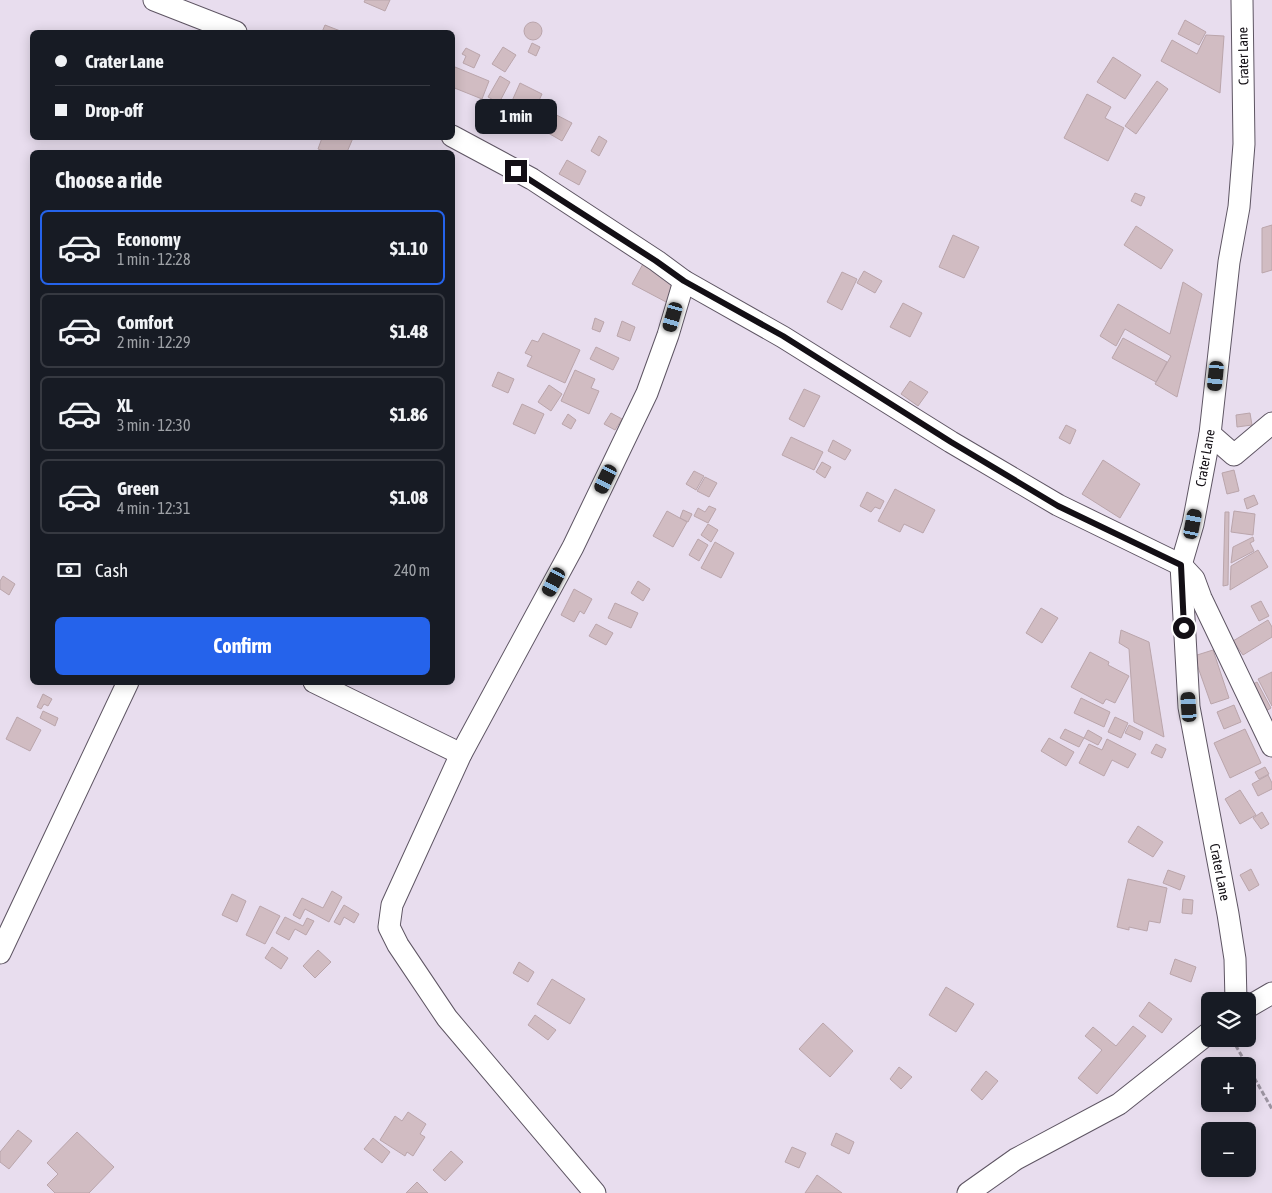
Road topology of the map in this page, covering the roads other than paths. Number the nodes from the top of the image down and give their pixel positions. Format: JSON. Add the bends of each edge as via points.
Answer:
{"nodes":[{"id":1,"x":154,"y":0,"type":"edge"},
{"id":2,"x":1242,"y":0,"type":"edge"},
{"id":3,"x":231,"y":30,"type":"edge"},
{"id":4,"x":455,"y":138,"type":"edge"},
{"id":5,"x":684,"y":281,"type":"junction"},
{"id":6,"x":1272,"y":423,"type":"edge"},
{"id":7,"x":1210,"y":434,"type":"junction"},
{"id":8,"x":1181,"y":565,"type":"junction"},
{"id":9,"x":127,"y":685,"type":"edge"},
{"id":10,"x":320,"y":685,"type":"edge"},
{"id":11,"x":1272,"y":746,"type":"edge"},
{"id":12,"x":461,"y":754,"type":"junction"},
{"id":13,"x":0,"y":953,"type":"edge"},
{"id":14,"x":1236,"y":992,"type":"edge"},
{"id":15,"x":1272,"y":993,"type":"edge"},
{"id":16,"x":1256,"y":1002,"type":"edge"},
{"id":17,"x":1201,"y":1039,"type":"edge"},
{"id":18,"x":594,"y":1193,"type":"edge"},
{"id":19,"x":968,"y":1193,"type":"edge"}],
"edges":[{"from":1,"to":3,"type":"street"},
{"from":2,"to":7,"type":"street","name":"Crater Lane","via":[[1244,144]]},
{"from":4,"to":5,"type":"street","via":[[532,179]]},
{"from":5,"to":8,"type":"street","via":[[783,336],[1058,506]]},
{"from":5,"to":12,"type":"street","via":[[647,393],[573,547]]},
{"from":6,"to":7,"type":"street","via":[[1234,455]]},
{"from":7,"to":8,"type":"street","name":"Crater Lane","via":[[1193,524]]},
{"from":8,"to":11,"type":"street","via":[[1194,579]]},
{"from":8,"to":14,"type":"street","name":"Crater Lane","via":[[1189,707],[1228,914]]},
{"from":9,"to":13,"type":"street"},
{"from":10,"to":12,"type":"street"},
{"from":12,"to":18,"type":"street","via":[[392,905],[389,927],[447,1018]]},
{"from":15,"to":16,"type":"street"},
{"from":17,"to":19,"type":"street","via":[[1119,1104],[1016,1159]]}]}
